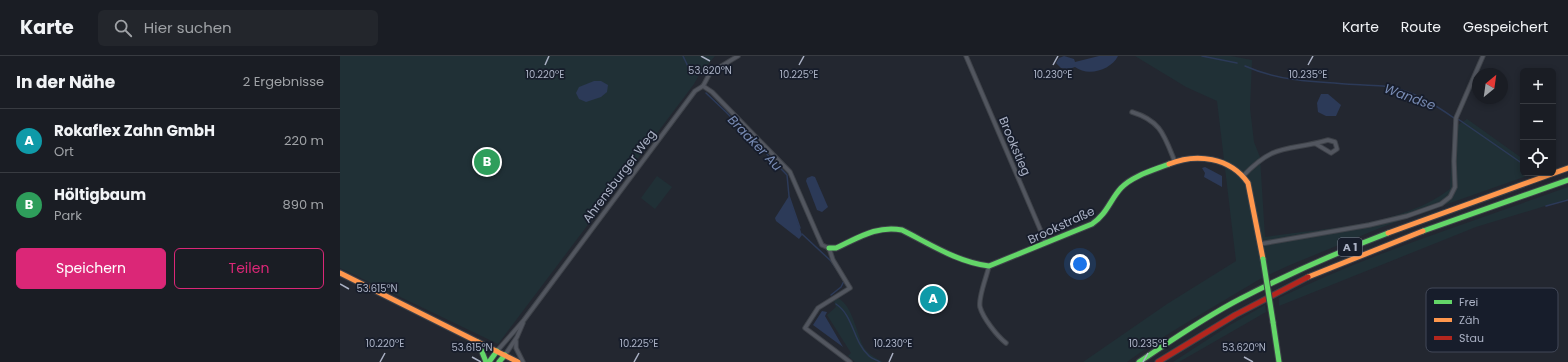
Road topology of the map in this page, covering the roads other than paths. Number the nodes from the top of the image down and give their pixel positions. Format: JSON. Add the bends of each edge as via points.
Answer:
{"nodes":[{"id":1,"x":738,"y":56,"type":"edge"},
{"id":2,"x":966,"y":56,"type":"edge"},
{"id":3,"x":1483,"y":56,"type":"edge"},
{"id":4,"x":703,"y":86,"type":"junction"},
{"id":5,"x":1132,"y":112,"type":"dead end"},
{"id":6,"x":1316,"y":144,"type":"junction"},
{"id":7,"x":1175,"y":162,"type":"junction"},
{"id":8,"x":1568,"y":168,"type":"edge"},
{"id":9,"x":1243,"y":176,"type":"junction"},
{"id":10,"x":1568,"y":180,"type":"edge"},
{"id":11,"x":1046,"y":243,"type":"junction"},
{"id":12,"x":1260,"y":244,"type":"junction"},
{"id":13,"x":829,"y":248,"type":"junction"},
{"id":14,"x":989,"y":266,"type":"junction"},
{"id":15,"x":340,"y":273,"type":"edge"},
{"id":16,"x":524,"y":320,"type":"junction"},
{"id":17,"x":516,"y":339,"type":"junction"},
{"id":18,"x":477,"y":341,"type":"junction"},
{"id":19,"x":1006,"y":343,"type":"dead end"},
{"id":20,"x":497,"y":351,"type":"junction"},
{"id":21,"x":505,"y":355,"type":"junction"},
{"id":22,"x":488,"y":362,"type":"edge"},
{"id":23,"x":499,"y":362,"type":"edge"},
{"id":24,"x":518,"y":362,"type":"edge"},
{"id":25,"x":522,"y":362,"type":"edge"},
{"id":26,"x":850,"y":362,"type":"edge"},
{"id":27,"x":1139,"y":362,"type":"edge"},
{"id":28,"x":1158,"y":362,"type":"edge"},
{"id":29,"x":1279,"y":362,"type":"edge"}],
"edges":[{"from":1,"to":4,"type":"street","name":"Ahrensburger Weg","via":[[710,73]]},
{"from":2,"to":11,"type":"street","name":"Brookstieg"},
{"from":3,"to":12,"type":"street","via":[[1456,118],[1455,187],[1450,197],[1441,204],[1407,216]]},
{"from":4,"to":13,"type":"street","via":[[712,92],[790,172],[822,245]]},
{"from":4,"to":16,"type":"street","name":"Ahrensburger Weg","via":[[695,91]]},
{"from":5,"to":7,"type":"street","via":[[1146,116],[1158,125]]},
{"from":6,"to":6,"type":"street","via":[[1331,153],[1337,150],[1337,145],[1333,141]]},
{"from":6,"to":9,"type":"street","via":[[1280,149],[1270,153],[1255,163]]},
{"from":7,"to":9,"type":"main road","name":"Brookstraße","via":[[1190,157],[1204,157],[1219,161]]},
{"from":7,"to":11,"type":"main road","name":"Brookstraße","via":[[1127,183],[1106,214],[1097,221]]},
{"from":8,"to":27,"type":"main road","number":"A 1","via":[[1376,237],[1308,265],[1196,324]]},
{"from":9,"to":12,"type":"main road","via":[[1251,189]]},
{"from":10,"to":28,"type":"main road","number":"A 1","via":[[1381,247],[1314,275],[1260,301]]},
{"from":11,"to":14,"type":"main road","name":"Brookstraße"},
{"from":12,"to":29,"type":"main road","bridge":true},
{"from":13,"to":14,"type":"main road","name":"Brookstraße","via":[[841,246],[878,228],[894,228],[976,266]]},
{"from":13,"to":26,"type":"street","via":[[833,260],[850,288],[818,308],[805,328]]},
{"from":14,"to":19,"type":"street","via":[[980,307],[996,335]]},
{"from":15,"to":18,"type":"main road"},
{"from":16,"to":17,"type":"street","name":"Ahrensburger Weg"},
{"from":16,"to":20,"type":"street","name":"Ahrensburger Weg"},
{"from":17,"to":21,"type":"street","name":"Ahrensburger Weg"},
{"from":17,"to":25,"type":"street","via":[[516,348]]},
{"from":18,"to":20,"type":"main road"},
{"from":18,"to":22,"type":"main road"},
{"from":20,"to":21,"type":"main road"},
{"from":20,"to":22,"type":"main road"},
{"from":21,"to":23,"type":"main road"},
{"from":21,"to":24,"type":"main road"}]}
